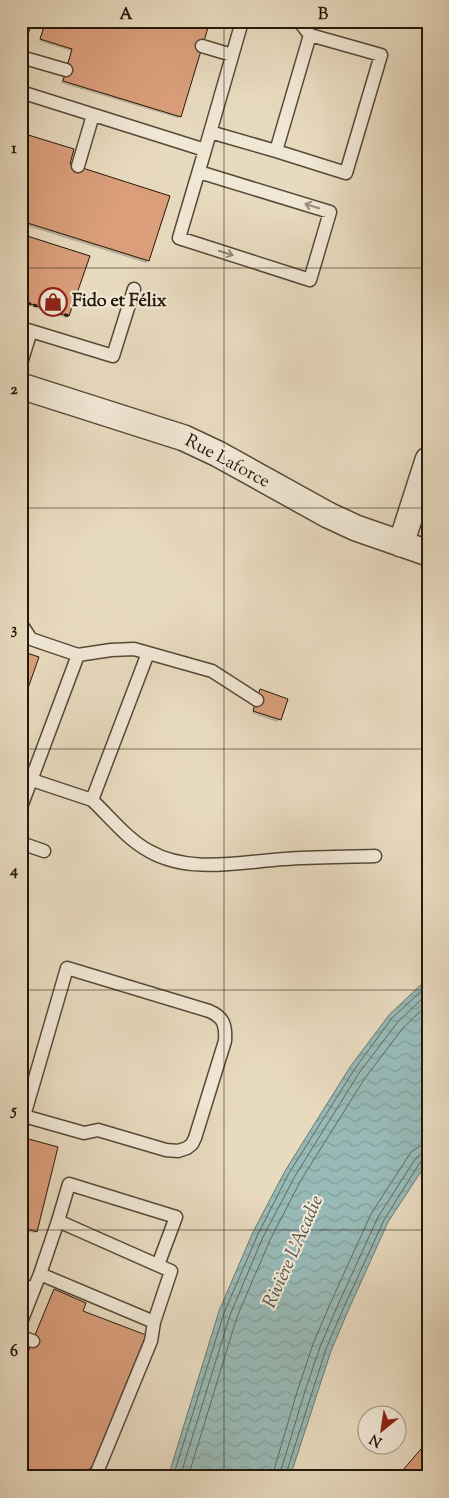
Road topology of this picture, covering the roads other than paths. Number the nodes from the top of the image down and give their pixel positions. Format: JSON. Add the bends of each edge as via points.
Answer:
{"nodes":[{"id":1,"x":25,"y":21,"type":"edge"},
{"id":2,"x":298,"y":21,"type":"edge"},
{"id":3,"x":241,"y":25,"type":"dead end"},
{"id":4,"x":21,"y":34,"type":"edge"},
{"id":5,"x":310,"y":34,"type":"junction"},
{"id":6,"x":202,"y":46,"type":"dead end"},
{"id":7,"x":232,"y":55,"type":"junction"},
{"id":8,"x":21,"y":57,"type":"edge"},
{"id":9,"x":66,"y":70,"type":"dead end"},
{"id":10,"x":21,"y":92,"type":"edge"},
{"id":11,"x":93,"y":115,"type":"junction"},
{"id":12,"x":210,"y":132,"type":"junction"},
{"id":13,"x":205,"y":150,"type":"junction"},
{"id":14,"x":276,"y":151,"type":"junction"},
{"id":15,"x":78,"y":166,"type":"dead end"},
{"id":16,"x":199,"y":172,"type":"junction"},
{"id":17,"x":134,"y":289,"type":"dead end"},
{"id":18,"x":26,"y":329,"type":"edge"},
{"id":19,"x":21,"y":363,"type":"edge"},
{"id":20,"x":21,"y":386,"type":"edge"},
{"id":21,"x":428,"y":460,"type":"edge"},
{"id":22,"x":401,"y":544,"type":"junction"},
{"id":23,"x":428,"y":553,"type":"edge"},
{"id":24,"x":21,"y":624,"type":"edge"},
{"id":25,"x":148,"y":653,"type":"junction"},
{"id":26,"x":78,"y":655,"type":"junction"},
{"id":27,"x":257,"y":700,"type":"dead end"},
{"id":28,"x":32,"y":780,"type":"junction"},
{"id":29,"x":92,"y":800,"type":"junction"},
{"id":30,"x":22,"y":808,"type":"edge"},
{"id":31,"x":21,"y":843,"type":"edge"},
{"id":32,"x":44,"y":851,"type":"dead end"},
{"id":33,"x":376,"y":856,"type":"dead end"},
{"id":34,"x":22,"y":1119,"type":"edge"},
{"id":35,"x":58,"y":1221,"type":"junction"},
{"id":36,"x":158,"y":1266,"type":"junction"},
{"id":37,"x":40,"y":1274,"type":"junction"},
{"id":38,"x":21,"y":1285,"type":"edge"},
{"id":39,"x":34,"y":1289,"type":"junction"},
{"id":40,"x":21,"y":1322,"type":"edge"},
{"id":41,"x":154,"y":1322,"type":"junction"},
{"id":42,"x":95,"y":1477,"type":"edge"}],
"edges":[{"from":1,"to":4,"type":"lane"},
{"from":2,"to":5,"type":"lane"},
{"from":3,"to":7,"type":"lane"},
{"from":5,"to":14,"type":"lane"},
{"from":5,"to":14,"type":"lane","via":[[382,55],[346,173]]},
{"from":6,"to":7,"type":"lane"},
{"from":7,"to":12,"type":"lane"},
{"from":8,"to":9,"type":"lane"},
{"from":10,"to":11,"type":"lane"},
{"from":11,"to":13,"type":"lane"},
{"from":11,"to":15,"type":"lane"},
{"from":12,"to":13,"type":"lane"},
{"from":12,"to":14,"type":"lane"},
{"from":13,"to":16,"type":"lane"},
{"from":16,"to":16,"type":"lane","one_way":true,"via":[[179,238],[310,280],[330,212]]},
{"from":17,"to":18,"type":"lane","via":[[113,356]]},
{"from":18,"to":19,"type":"lane"},
{"from":20,"to":22,"type":"street","name":"Rue Laforce","via":[[184,438],[328,515]]},
{"from":21,"to":22,"type":"street"},
{"from":22,"to":23,"type":"street","name":"Rue Laforce"},
{"from":24,"to":26,"type":"lane","via":[[31,639]]},
{"from":25,"to":26,"type":"lane","via":[[134,649]]},
{"from":25,"to":27,"type":"lane","via":[[212,671]]},
{"from":25,"to":29,"type":"lane"},
{"from":26,"to":28,"type":"lane"},
{"from":28,"to":29,"type":"lane"},
{"from":28,"to":30,"type":"lane"},
{"from":29,"to":33,"type":"lane","via":[[148,851],[198,865]]},
{"from":31,"to":32,"type":"lane"},
{"from":34,"to":34,"type":"lane","via":[[84,1133],[98,1130],[166,1150],[187,1148],[195,1138],[225,1041],[224,1021],[209,1010],[67,968]]},
{"from":35,"to":36,"type":"lane"},
{"from":35,"to":36,"type":"lane","via":[[68,1184],[176,1217]]},
{"from":35,"to":37,"type":"lane"},
{"from":36,"to":41,"type":"lane","via":[[171,1271]]},
{"from":37,"to":39,"type":"lane"},
{"from":37,"to":41,"type":"lane"},
{"from":38,"to":39,"type":"lane"},
{"from":39,"to":40,"type":"lane"},
{"from":41,"to":42,"type":"lane","via":[[151,1341]]}]}
